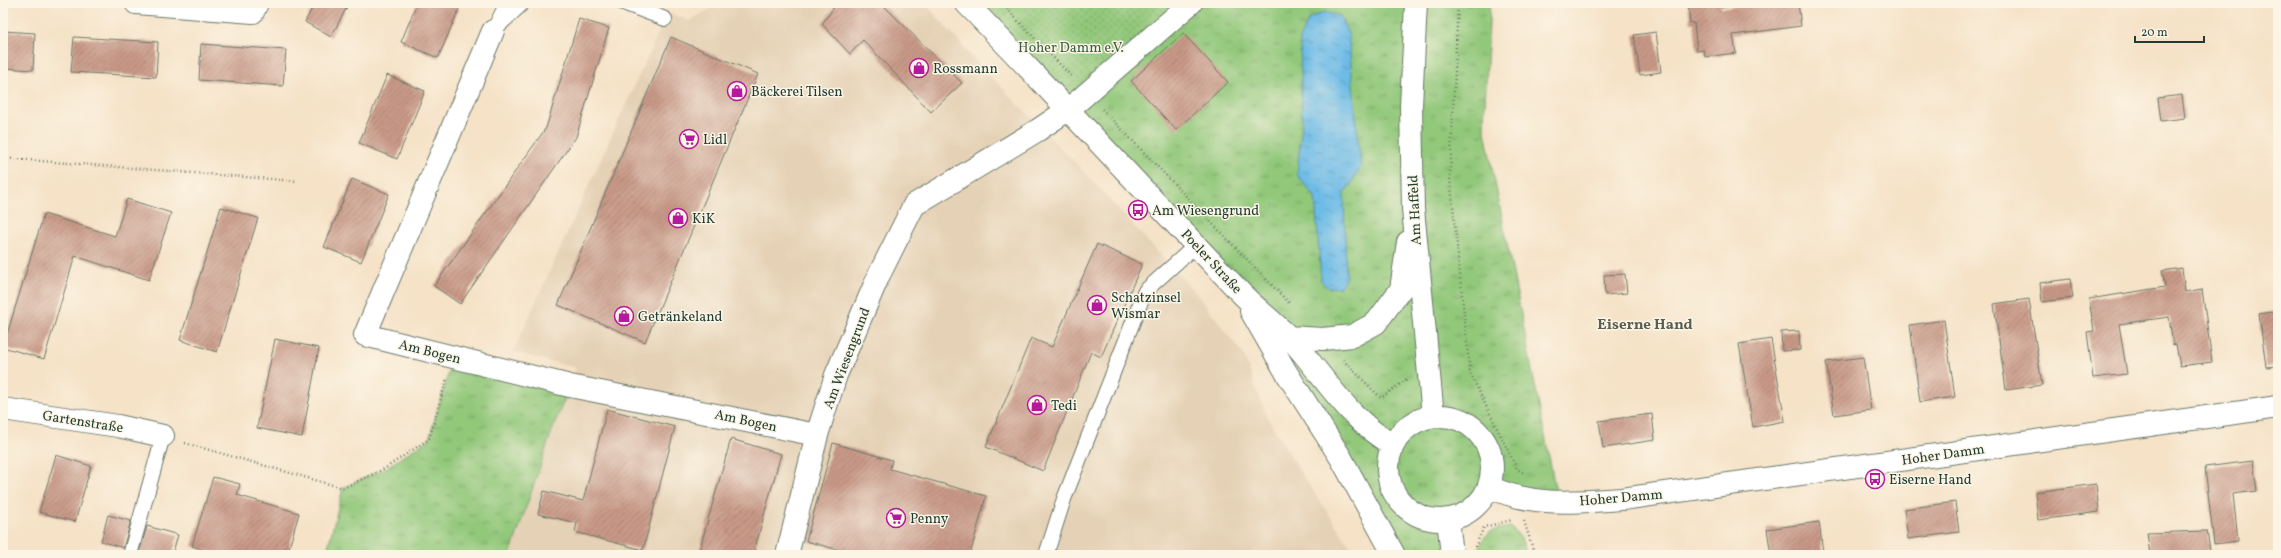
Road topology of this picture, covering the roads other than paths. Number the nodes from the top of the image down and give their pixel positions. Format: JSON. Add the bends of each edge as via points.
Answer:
{"nodes":[{"id":1,"x":136,"y":3,"type":"edge"},
{"id":2,"x":257,"y":3,"type":"edge"},
{"id":3,"x":507,"y":3,"type":"edge"},
{"id":4,"x":523,"y":3,"type":"edge"},
{"id":5,"x":623,"y":3,"type":"edge"},
{"id":6,"x":966,"y":3,"type":"edge"},
{"id":7,"x":1192,"y":3,"type":"edge"},
{"id":8,"x":1416,"y":3,"type":"edge"},
{"id":9,"x":665,"y":19,"type":"dead end"},
{"id":10,"x":493,"y":30,"type":"junction"},
{"id":11,"x":1069,"y":108,"type":"junction"},
{"id":12,"x":1413,"y":209,"type":"junction"},
{"id":13,"x":1196,"y":245,"type":"junction"},
{"id":14,"x":1240,"y":292,"type":"junction"},
{"id":15,"x":1288,"y":337,"type":"junction"},
{"id":16,"x":2278,"y":406,"type":"edge"},
{"id":17,"x":3,"y":409,"type":"edge"},
{"id":18,"x":1433,"y":416,"type":"junction"},
{"id":19,"x":817,"y":435,"type":"junction"},
{"id":20,"x":163,"y":436,"type":"joint"},
{"id":21,"x":1393,"y":445,"type":"junction"},
{"id":22,"x":1490,"y":487,"type":"junction"},
{"id":23,"x":1448,"y":520,"type":"junction"},
{"id":24,"x":130,"y":555,"type":"edge"},
{"id":25,"x":787,"y":555,"type":"edge"},
{"id":26,"x":1046,"y":555,"type":"edge"},
{"id":27,"x":1394,"y":555,"type":"edge"},
{"id":28,"x":1452,"y":555,"type":"edge"}],
"edges":[{"from":1,"to":2,"type":"street","via":[[253,12]]},
{"from":3,"to":10,"type":"lane"},
{"from":4,"to":10,"type":"lane"},
{"from":5,"to":9,"type":"lane"},
{"from":6,"to":11,"type":"street","name":"Poeler Straße"},
{"from":7,"to":11,"type":"street","name":"Am Wiesengrund"},
{"from":8,"to":12,"type":"street","name":"Am Haffeld","via":[[1411,106]]},
{"from":10,"to":19,"type":"street","name":"Am Bogen","via":[[365,335],[570,386]]},
{"from":11,"to":13,"type":"street","name":"Poeler Straße"},
{"from":11,"to":19,"type":"street","name":"Am Wiesengrund","via":[[1038,130],[914,205],[836,375]]},
{"from":12,"to":15,"type":"street","via":[[1401,289],[1376,323],[1352,336],[1323,339]]},
{"from":12,"to":18,"type":"street","name":"Am Haffeld"},
{"from":13,"to":14,"type":"street","name":"Poeler Straße"},
{"from":13,"to":26,"type":"lane","via":[[1145,291],[1064,499]]},
{"from":14,"to":15,"type":"street","name":"Poeler Straße"},
{"from":14,"to":27,"type":"street","via":[[1286,372],[1341,458]]},
{"from":15,"to":21,"type":"street","name":"Poeler Straße","via":[[1359,421],[1373,434]]},
{"from":16,"to":22,"type":"street","name":"Hoher Damm","via":[[1622,499],[1558,502],[1529,500]]},
{"from":17,"to":20,"type":"street","name":"Gartenstraße","via":[[118,426]]},
{"from":18,"to":21,"type":"street","via":[[1420,419],[1406,428]]},
{"from":18,"to":22,"type":"street","via":[[1455,417],[1470,425],[1483,437],[1491,452],[1493,470]]},
{"from":19,"to":25,"type":"street","name":"Am Wiesengrund"},
{"from":20,"to":24,"type":"lane"},
{"from":21,"to":23,"type":"street","via":[[1388,458],[1388,476],[1393,492],[1404,506],[1418,516],[1435,521]]},
{"from":22,"to":23,"type":"street","via":[[1481,502],[1468,513]]},
{"from":23,"to":28,"type":"street"}]}
